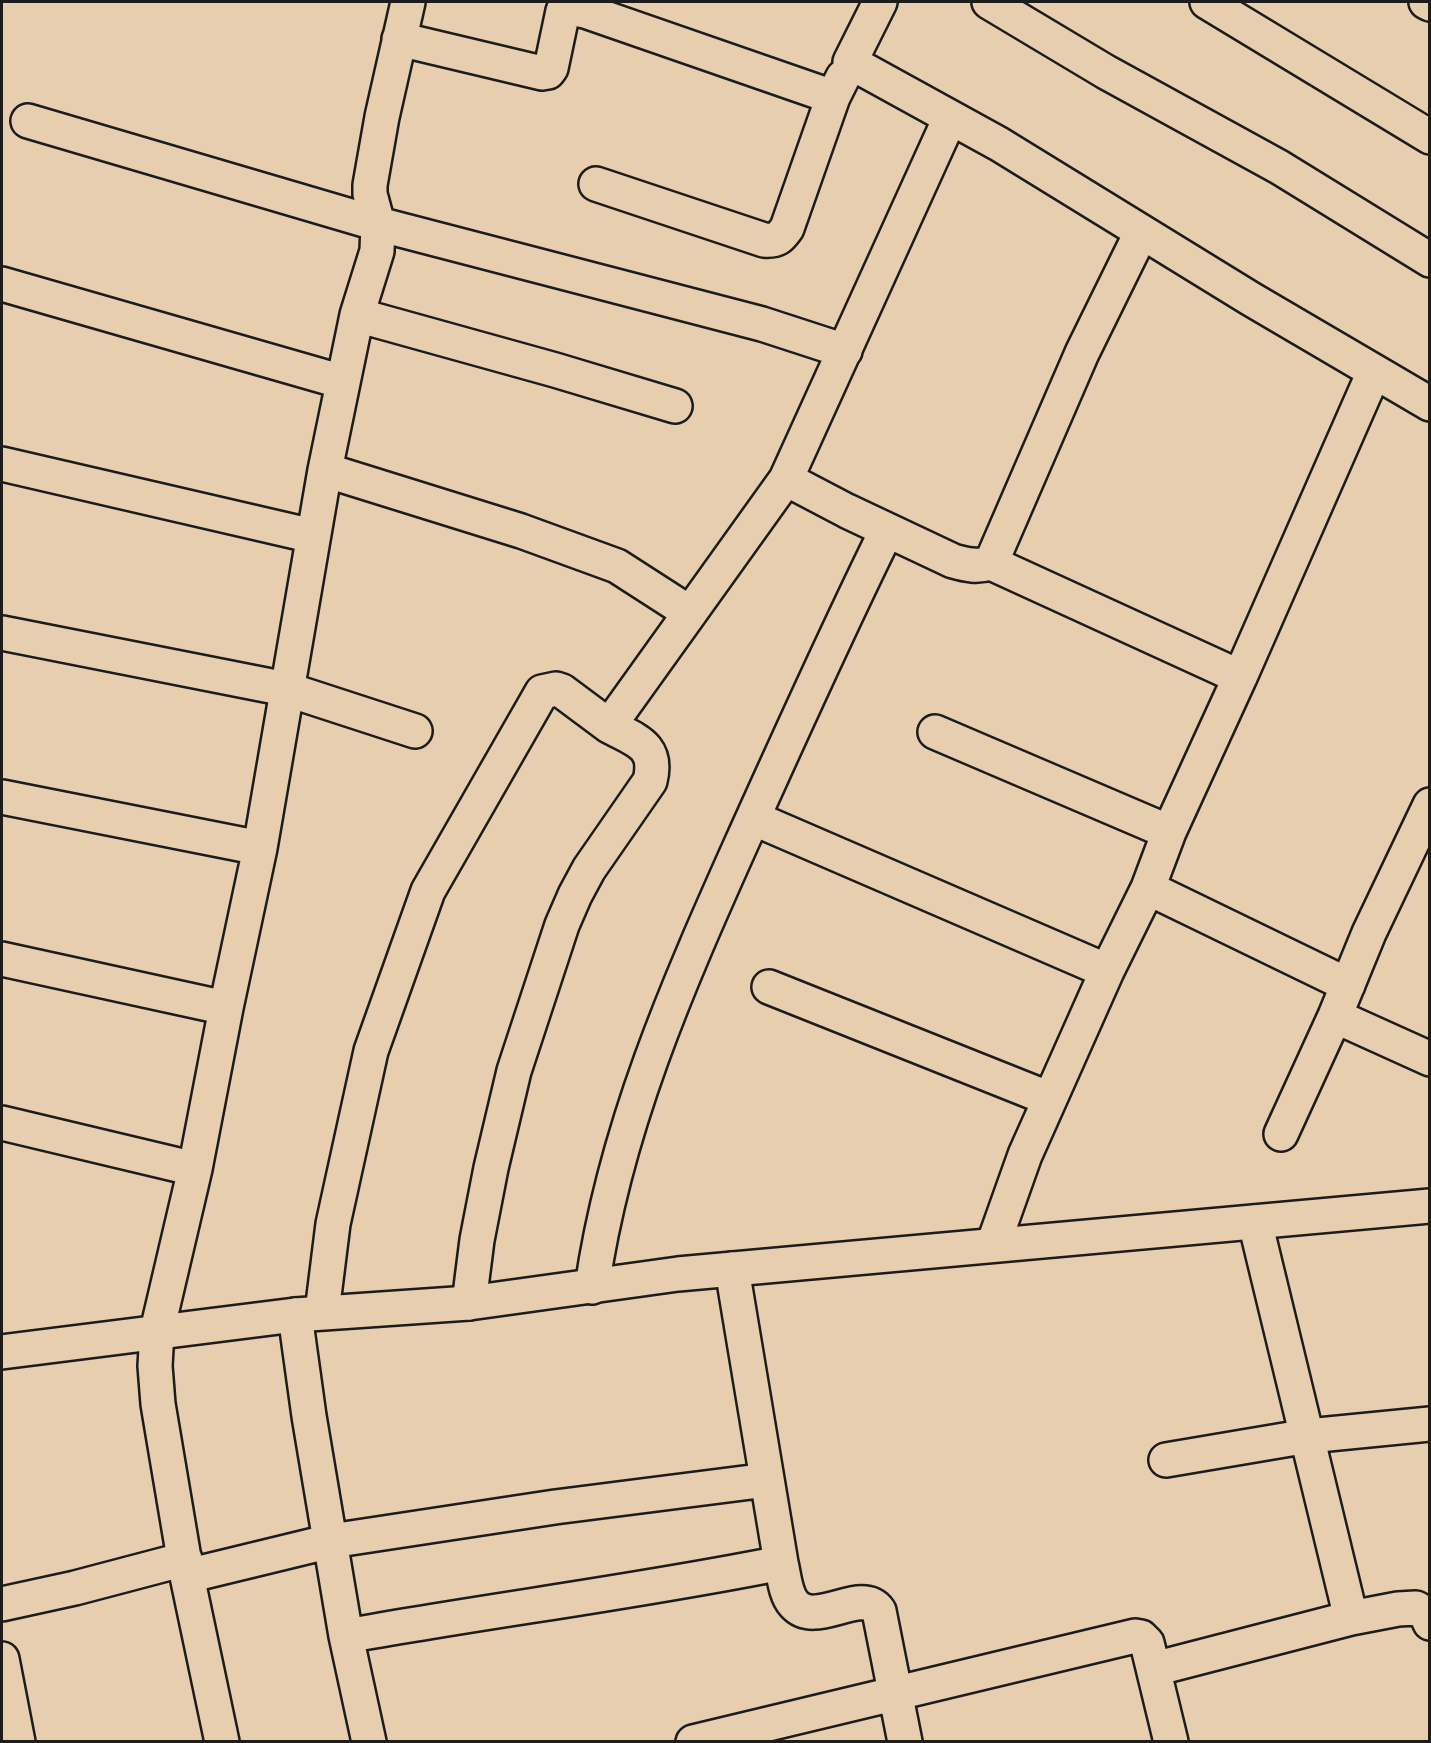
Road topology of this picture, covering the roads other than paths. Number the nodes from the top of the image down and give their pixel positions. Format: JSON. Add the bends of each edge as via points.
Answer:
{"nodes":[{"id":1,"x":408,"y":2,"type":"edge"},
{"id":2,"x":880,"y":2,"type":"edge"},
{"id":3,"x":989,"y":2,"type":"edge"},
{"id":4,"x":1207,"y":2,"type":"edge"},
{"id":5,"x":399,"y":39,"type":"junction"},
{"id":6,"x":850,"y":62,"type":"junction"},
{"id":7,"x":833,"y":97,"type":"junction"},
{"id":8,"x":950,"y":118,"type":"junction"},
{"id":9,"x":28,"y":121,"type":"dead end"},
{"id":10,"x":1430,"y":137,"type":"edge"},
{"id":11,"x":596,"y":184,"type":"dead end"},
{"id":12,"x":378,"y":224,"type":"junction"},
{"id":13,"x":1141,"y":232,"type":"junction"},
{"id":14,"x":1430,"y":260,"type":"edge"},
{"id":15,"x":2,"y":285,"type":"edge"},
{"id":16,"x":357,"y":315,"type":"junction"},
{"id":17,"x":845,"y":351,"type":"junction"},
{"id":18,"x":1374,"y":372,"type":"junction"},
{"id":19,"x":343,"y":382,"type":"junction"},
{"id":20,"x":1430,"y":404,"type":"edge"},
{"id":21,"x":675,"y":406,"type":"dead end"},
{"id":22,"x":2,"y":464,"type":"edge"},
{"id":23,"x":325,"y":470,"type":"junction"},
{"id":24,"x":786,"y":478,"type":"junction"},
{"id":25,"x":887,"y":530,"type":"junction"},
{"id":26,"x":313,"y":536,"type":"junction"},
{"id":27,"x":991,"y":563,"type":"junction"},
{"id":28,"x":690,"y":613,"type":"junction"},
{"id":29,"x":2,"y":633,"type":"edge"},
{"id":30,"x":1240,"y":677,"type":"junction"},
{"id":31,"x":286,"y":689,"type":"junction"},
{"id":32,"x":609,"y":726,"type":"junction"},
{"id":33,"x":416,"y":731,"type":"dead end"},
{"id":34,"x":935,"y":732,"type":"dead end"},
{"id":35,"x":2,"y":797,"type":"edge"},
{"id":36,"x":1430,"y":805,"type":"edge"},
{"id":37,"x":753,"y":818,"type":"junction"},
{"id":38,"x":1169,"y":832,"type":"junction"},
{"id":39,"x":260,"y":848,"type":"junction"},
{"id":40,"x":1148,"y":888,"type":"junction"},
{"id":41,"x":2,"y":959,"type":"edge"},
{"id":42,"x":1107,"y":971,"type":"junction"},
{"id":43,"x":1347,"y":985,"type":"junction"},
{"id":44,"x":769,"y":987,"type":"dead end"},
{"id":45,"x":226,"y":1008,"type":"junction"},
{"id":46,"x":1335,"y":1016,"type":"junction"},
{"id":47,"x":1430,"y":1059,"type":"edge"},
{"id":48,"x":1050,"y":1099,"type":"junction"},
{"id":49,"x":2,"y":1123,"type":"edge"},
{"id":50,"x":1281,"y":1134,"type":"dead end"},
{"id":51,"x":195,"y":1168,"type":"junction"},
{"id":52,"x":1430,"y":1206,"type":"edge"},
{"id":53,"x":1255,"y":1222,"type":"junction"},
{"id":54,"x":993,"y":1245,"type":"junction"},
{"id":55,"x":732,"y":1269,"type":"junction"},
{"id":56,"x":592,"y":1287,"type":"junction"},
{"id":57,"x":469,"y":1303,"type":"junction"},
{"id":58,"x":308,"y":1313,"type":"junction"},
{"id":59,"x":157,"y":1331,"type":"junction"},
{"id":60,"x":2,"y":1352,"type":"edge"},
{"id":61,"x":1430,"y":1425,"type":"edge"},
{"id":62,"x":1308,"y":1436,"type":"junction"},
{"id":63,"x":1166,"y":1460,"type":"dead end"},
{"id":64,"x":767,"y":1479,"type":"junction"},
{"id":65,"x":331,"y":1541,"type":"junction"},
{"id":66,"x":781,"y":1563,"type":"junction"},
{"id":67,"x":186,"y":1567,"type":"junction"},
{"id":68,"x":2,"y":1604,"type":"edge"},
{"id":69,"x":1351,"y":1618,"type":"junction"},
{"id":70,"x":1430,"y":1623,"type":"edge"},
{"id":71,"x":346,"y":1636,"type":"junction"},
{"id":72,"x":2,"y":1659,"type":"edge"},
{"id":73,"x":1154,"y":1669,"type":"junction"},
{"id":74,"x":895,"y":1693,"type":"junction"},
{"id":75,"x":18,"y":1742,"type":"edge"},
{"id":76,"x":222,"y":1742,"type":"edge"},
{"id":77,"x":369,"y":1742,"type":"edge"},
{"id":78,"x":693,"y":1742,"type":"edge"},
{"id":79,"x":905,"y":1742,"type":"edge"},
{"id":80,"x":1171,"y":1742,"type":"edge"}],
"edges":[{"from":1,"to":5,"type":"street"},
{"from":2,"to":6,"type":"street"},
{"from":3,"to":14,"type":"street","via":[[1279,167]]},
{"from":4,"to":10,"type":"street"},
{"from":5,"to":7,"type":"street","via":[[548,72],[563,11],[570,8]]},
{"from":5,"to":12,"type":"street","via":[[370,185]]},
{"from":6,"to":7,"type":"street"},
{"from":6,"to":8,"type":"street"},
{"from":7,"to":11,"type":"street","via":[[787,228],[775,241]]},
{"from":8,"to":13,"type":"street"},
{"from":8,"to":17,"type":"street"},
{"from":9,"to":12,"type":"street"},
{"from":12,"to":16,"type":"street","via":[[377,250]]},
{"from":12,"to":17,"type":"street","via":[[762,324]]},
{"from":13,"to":18,"type":"street"},
{"from":13,"to":27,"type":"street","via":[[1082,353]]},
{"from":15,"to":19,"type":"street"},
{"from":16,"to":19,"type":"street"},
{"from":16,"to":21,"type":"street"},
{"from":17,"to":24,"type":"street"},
{"from":18,"to":20,"type":"street"},
{"from":18,"to":30,"type":"street"},
{"from":19,"to":23,"type":"street"},
{"from":22,"to":26,"type":"street"},
{"from":23,"to":26,"type":"street"},
{"from":23,"to":28,"type":"street","via":[[521,531],[617,566]]},
{"from":24,"to":25,"type":"street"},
{"from":24,"to":28,"type":"street"},
{"from":25,"to":27,"type":"street","via":[[954,561],[970,566]]},
{"from":25,"to":37,"type":"street"},
{"from":26,"to":31,"type":"street"},
{"from":27,"to":30,"type":"street"},
{"from":28,"to":32,"type":"street"},
{"from":29,"to":31,"type":"street"},
{"from":30,"to":38,"type":"street"},
{"from":31,"to":33,"type":"street"},
{"from":31,"to":39,"type":"street"},
{"from":32,"to":57,"type":"street","via":[[642,744],[654,767],[650,781],[589,869],[562,925],[512,1082],[490,1168]]},
{"from":32,"to":58,"type":"street","via":[[562,691],[542,693],[428,891],[371,1051],[333,1224]]},
{"from":34,"to":38,"type":"street"},
{"from":35,"to":39,"type":"street"},
{"from":36,"to":43,"type":"street"},
{"from":37,"to":42,"type":"street"},
{"from":37,"to":56,"type":"street","via":[[656,1043],[634,1107],[598,1241]]},
{"from":38,"to":40,"type":"street"},
{"from":39,"to":45,"type":"street"},
{"from":40,"to":42,"type":"street"},
{"from":40,"to":43,"type":"street"},
{"from":41,"to":45,"type":"street"},
{"from":42,"to":48,"type":"street"},
{"from":43,"to":46,"type":"street"},
{"from":44,"to":48,"type":"street"},
{"from":45,"to":51,"type":"street"},
{"from":46,"to":47,"type":"street"},
{"from":46,"to":50,"type":"street"},
{"from":48,"to":54,"type":"street"},
{"from":49,"to":51,"type":"street"},
{"from":51,"to":59,"type":"street"},
{"from":52,"to":53,"type":"street"},
{"from":53,"to":54,"type":"street"},
{"from":53,"to":62,"type":"street"},
{"from":54,"to":55,"type":"street"},
{"from":55,"to":56,"type":"street"},
{"from":55,"to":64,"type":"street"},
{"from":56,"to":57,"type":"street"},
{"from":57,"to":58,"type":"street"},
{"from":58,"to":59,"type":"street"},
{"from":58,"to":65,"type":"street","via":[[309,1416]]},
{"from":59,"to":60,"type":"street"},
{"from":59,"to":67,"type":"street","via":[[158,1404]]},
{"from":61,"to":62,"type":"street"},
{"from":62,"to":63,"type":"street"},
{"from":62,"to":69,"type":"street"},
{"from":64,"to":65,"type":"street"},
{"from":64,"to":66,"type":"street"},
{"from":65,"to":67,"type":"street"},
{"from":65,"to":71,"type":"street"},
{"from":66,"to":71,"type":"street"},
{"from":66,"to":74,"type":"street","via":[[790,1596],[799,1607],[812,1612],[868,1602],[875,1605]]},
{"from":67,"to":68,"type":"street"},
{"from":67,"to":76,"type":"street"},
{"from":69,"to":70,"type":"street","via":[[1416,1608],[1426,1614]]},
{"from":69,"to":73,"type":"street"},
{"from":71,"to":77,"type":"street"},
{"from":72,"to":75,"type":"street"},
{"from":73,"to":74,"type":"street","via":[[1147,1642],[1135,1636]]},
{"from":73,"to":80,"type":"street"},
{"from":74,"to":78,"type":"street"},
{"from":74,"to":79,"type":"street"}]}
